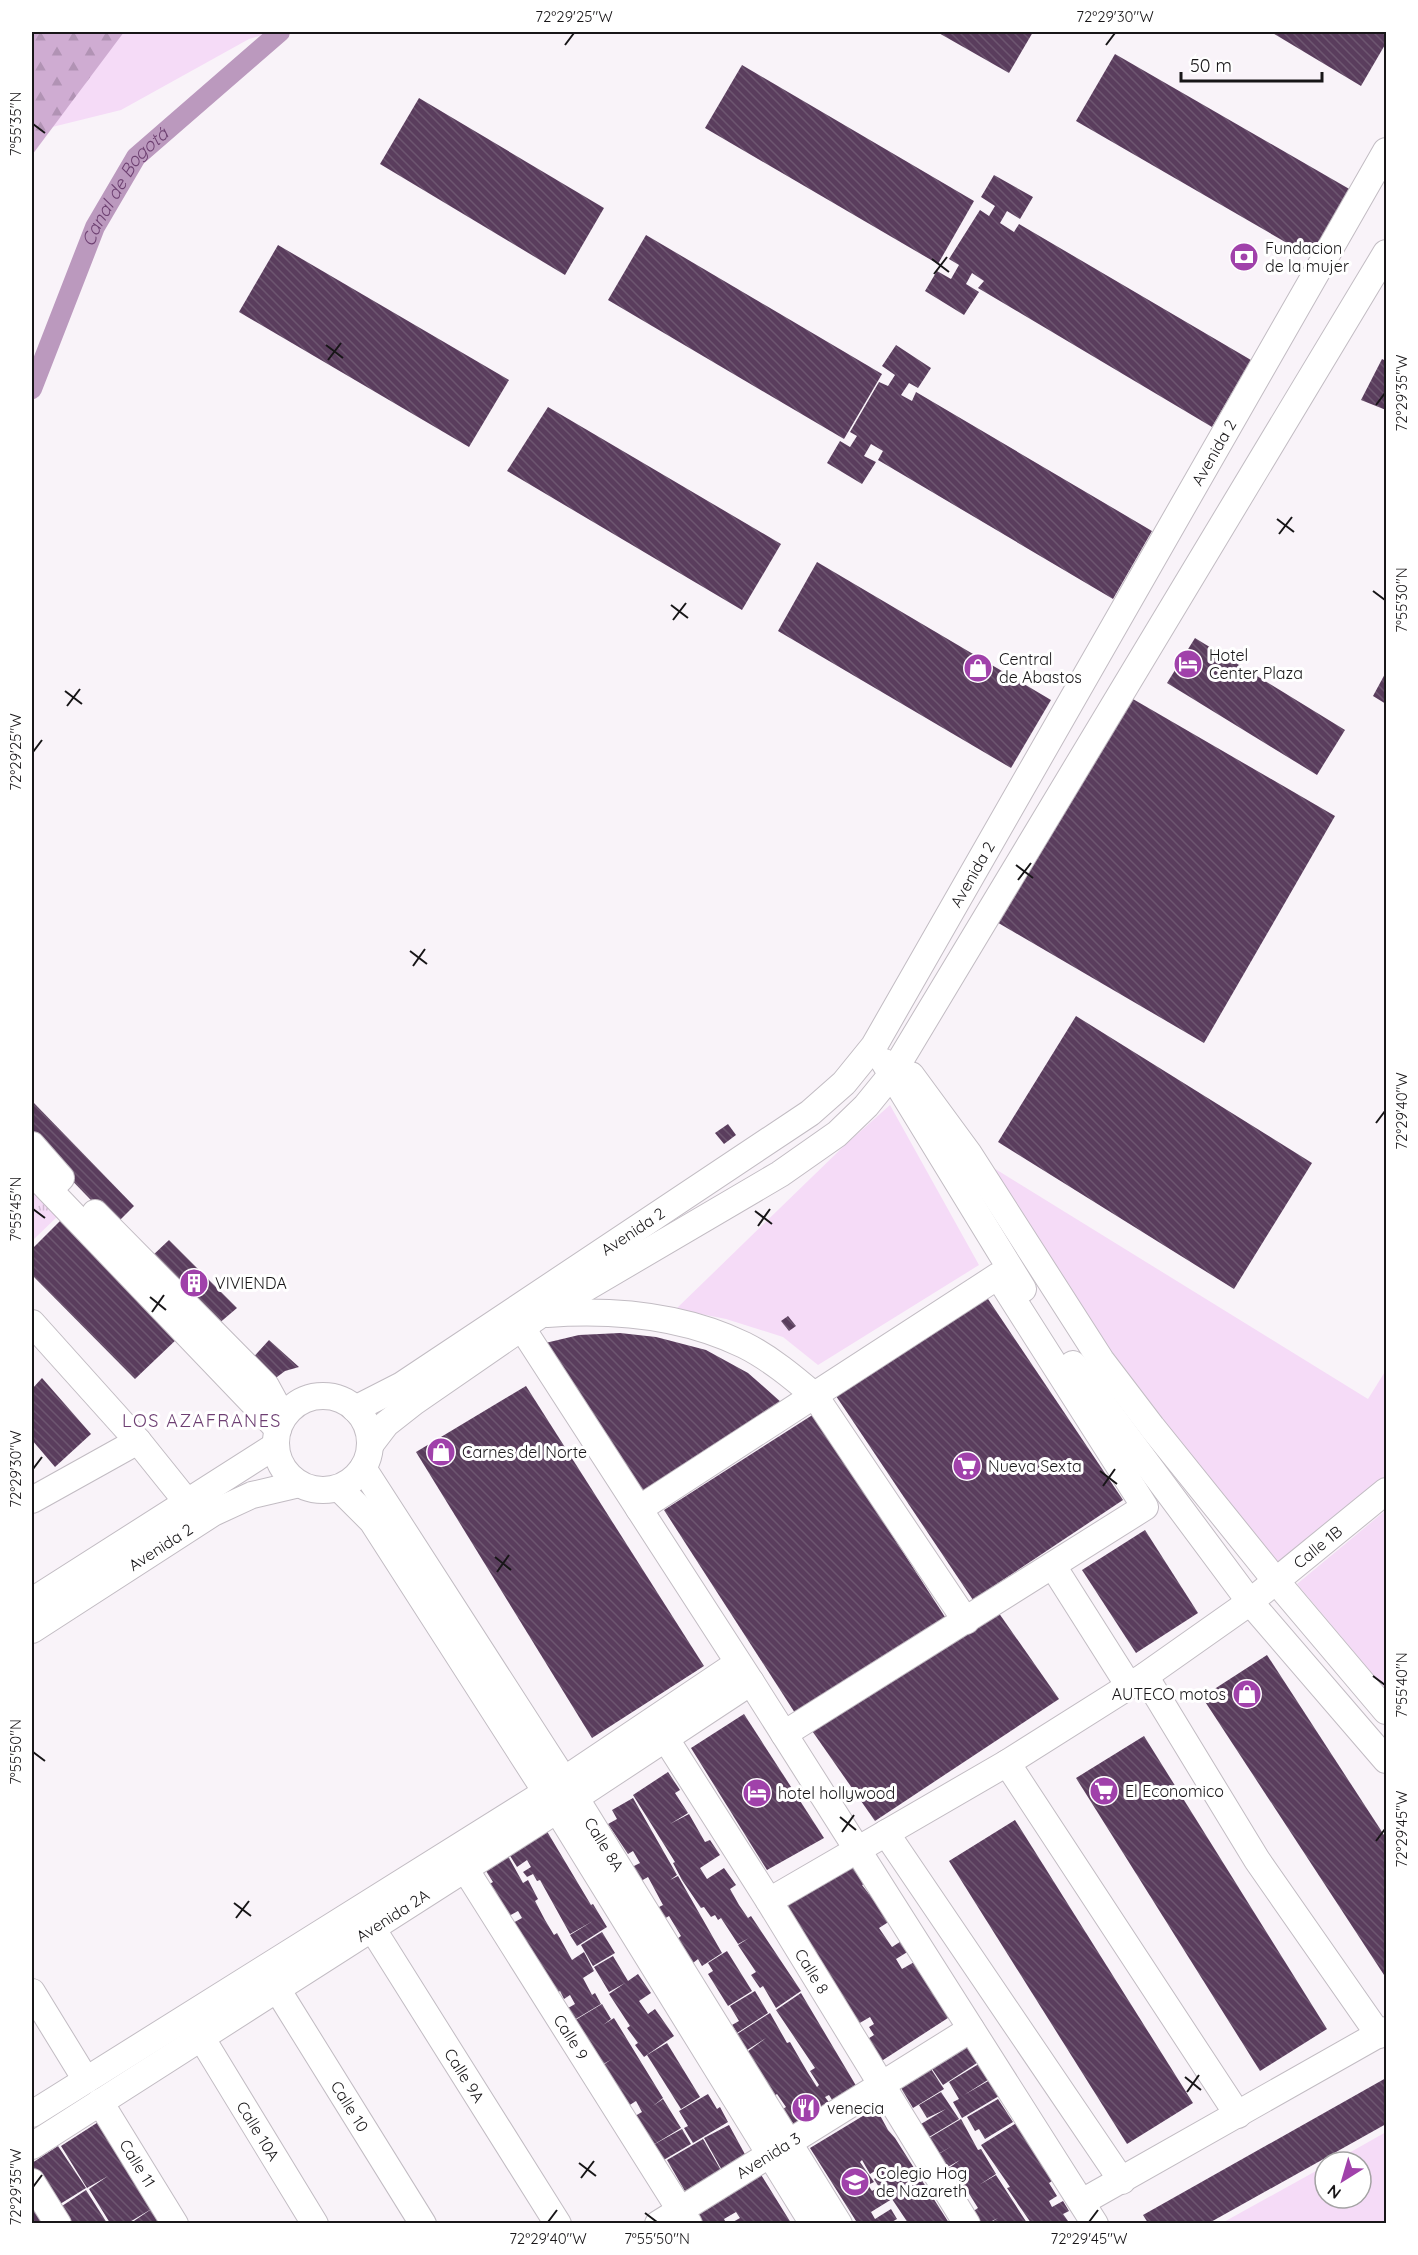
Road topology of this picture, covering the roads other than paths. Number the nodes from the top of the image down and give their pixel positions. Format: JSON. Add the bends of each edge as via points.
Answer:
{"nodes":[{"id":1,"x":1386,"y":151,"type":"edge"},
{"id":2,"x":1386,"y":253,"type":"edge"},
{"id":3,"x":878,"y":1040,"type":"junction"},
{"id":4,"x":896,"y":1067,"type":"junction"},
{"id":5,"x":32,"y":1145,"type":"edge"},
{"id":6,"x":32,"y":1172,"type":"edge"},
{"id":7,"x":55,"y":1184,"type":"junction"},
{"id":8,"x":531,"y":1321,"type":"junction"},
{"id":9,"x":32,"y":1323,"type":"edge"},
{"id":10,"x":815,"y":1396,"type":"junction"},
{"id":11,"x":355,"y":1409,"type":"junction"},
{"id":12,"x":279,"y":1430,"type":"junction"},
{"id":13,"x":138,"y":1441,"type":"junction"},
{"id":14,"x":367,"y":1456,"type":"junction"},
{"id":15,"x":299,"y":1484,"type":"junction"},
{"id":16,"x":339,"y":1488,"type":"junction"},
{"id":17,"x":1386,"y":1491,"type":"edge"},
{"id":18,"x":32,"y":1500,"type":"edge"},
{"id":19,"x":188,"y":1502,"type":"junction"},
{"id":20,"x":639,"y":1509,"type":"junction"},
{"id":21,"x":1053,"y":1566,"type":"junction"},
{"id":22,"x":1276,"y":1581,"type":"junction"},
{"id":23,"x":32,"y":1601,"type":"edge"},
{"id":24,"x":1250,"y":1602,"type":"junction"},
{"id":25,"x":966,"y":1621,"type":"junction"},
{"id":26,"x":32,"y":1630,"type":"edge"},
{"id":27,"x":745,"y":1672,"type":"junction"},
{"id":28,"x":1137,"y":1681,"type":"junction"},
{"id":29,"x":1386,"y":1710,"type":"edge"},
{"id":30,"x":660,"y":1729,"type":"junction"},
{"id":31,"x":784,"y":1734,"type":"junction"},
{"id":32,"x":1386,"y":1760,"type":"edge"},
{"id":33,"x":1007,"y":1763,"type":"junction"},
{"id":34,"x":561,"y":1795,"type":"junction"},
{"id":35,"x":886,"y":1833,"type":"junction"},
{"id":36,"x":857,"y":1849,"type":"junction"},
{"id":37,"x":459,"y":1860,"type":"junction"},
{"id":38,"x":769,"y":1901,"type":"junction"},
{"id":39,"x":372,"y":1928,"type":"junction"},
{"id":40,"x":277,"y":1989,"type":"junction"},
{"id":41,"x":32,"y":1992,"type":"edge"},
{"id":42,"x":971,"y":2029,"type":"junction"},
{"id":43,"x":1383,"y":2033,"type":"edge"},
{"id":44,"x":201,"y":2037,"type":"junction"},
{"id":45,"x":86,"y":2080,"type":"junction"},
{"id":46,"x":883,"y":2084,"type":"junction"},
{"id":47,"x":100,"y":2102,"type":"junction"},
{"id":48,"x":32,"y":2114,"type":"edge"},
{"id":49,"x":1238,"y":2115,"type":"junction"},
{"id":50,"x":32,"y":2146,"type":"edge"},
{"id":51,"x":779,"y":2149,"type":"junction"},
{"id":52,"x":1122,"y":2181,"type":"junction"},
{"id":53,"x":32,"y":2182,"type":"edge"},
{"id":54,"x":1089,"y":2213,"type":"edge"},
{"id":55,"x":685,"y":2217,"type":"edge"},
{"id":56,"x":58,"y":2223,"type":"edge"},
{"id":57,"x":175,"y":2223,"type":"edge"},
{"id":58,"x":315,"y":2223,"type":"edge"},
{"id":59,"x":423,"y":2223,"type":"edge"},
{"id":60,"x":558,"y":2223,"type":"edge"},
{"id":61,"x":658,"y":2223,"type":"edge"},
{"id":62,"x":813,"y":2223,"type":"edge"},
{"id":63,"x":839,"y":2223,"type":"edge"},
{"id":64,"x":967,"y":2223,"type":"edge"}],
"edges":[{"from":1,"to":3,"type":"street","name":"Avenida 2"},
{"from":2,"to":4,"type":"street","name":"Avenida 2"},
{"from":3,"to":4,"type":"street"},
{"from":3,"to":11,"type":"street","name":"Avenida 2","via":[[843,1083],[810,1113],[402,1385]]},
{"from":4,"to":8,"type":"street","name":"Avenida 2","via":[[866,1106],[837,1134],[780,1174]]},
{"from":4,"to":22,"type":"street","via":[[969,1154],[1101,1360]]},
{"from":4,"to":24,"type":"street","via":[[1020,1284],[1080,1375]]},
{"from":5,"to":7,"type":"street"},
{"from":6,"to":7,"type":"street"},
{"from":7,"to":12,"type":"street","via":[[266,1386]]},
{"from":8,"to":10,"type":"street","via":[[589,1311],[651,1316],[746,1346]]},
{"from":8,"to":14,"type":"street","name":"Avenida 2","via":[[387,1424]]},
{"from":8,"to":20,"type":"street"},
{"from":9,"to":13,"type":"street"},
{"from":10,"to":20,"type":"street"},
{"from":10,"to":21,"type":"street","via":[[998,1276],[1145,1507]]},
{"from":10,"to":25,"type":"street"},
{"from":11,"to":12,"type":"street","via":[[325,1396],[309,1398],[294,1405]]},
{"from":11,"to":14,"type":"street","via":[[369,1431]]},
{"from":12,"to":15,"type":"street","via":[[279,1461]]},
{"from":12,"to":19,"type":"street","name":"Avenida 2"},
{"from":13,"to":18,"type":"street"},
{"from":13,"to":19,"type":"street"},
{"from":14,"to":16,"type":"street","via":[[357,1476]]},
{"from":14,"to":34,"type":"street","name":"Calle 8A"},
{"from":15,"to":16,"type":"street","via":[[312,1489]]},
{"from":15,"to":26,"type":"street","name":"Avenida 2","via":[[252,1494],[213,1513]]},
{"from":16,"to":34,"type":"street","name":"Calle 8A","via":[[372,1521]]},
{"from":17,"to":22,"type":"street","name":"Calle 1B"},
{"from":19,"to":23,"type":"street","name":"Avenida 2"},
{"from":20,"to":27,"type":"street"},
{"from":21,"to":25,"type":"street"},
{"from":21,"to":28,"type":"street"},
{"from":22,"to":24,"type":"street","name":"Calle 1B"},
{"from":22,"to":29,"type":"street"},
{"from":24,"to":28,"type":"street","name":"Calle 1B"},
{"from":24,"to":32,"type":"street"},
{"from":25,"to":31,"type":"street"},
{"from":27,"to":30,"type":"street","name":"Avenida 2A"},
{"from":27,"to":31,"type":"street"},
{"from":28,"to":33,"type":"street","name":"Calle 1B"},
{"from":28,"to":43,"type":"street","via":[[1257,1860]]},
{"from":30,"to":34,"type":"street","name":"Avenida 2A"},
{"from":30,"to":38,"type":"street","name":"Calle 8"},
{"from":31,"to":36,"type":"street"},
{"from":33,"to":35,"type":"street","name":"Calle 1B"},
{"from":33,"to":49,"type":"street"},
{"from":34,"to":37,"type":"street","name":"Avenida 2A"},
{"from":34,"to":51,"type":"street","name":"Calle 8A"},
{"from":35,"to":36,"type":"street","name":"Calle 1B"},
{"from":35,"to":52,"type":"street"},
{"from":36,"to":38,"type":"street","name":"Calle 1B"},
{"from":36,"to":42,"type":"street"},
{"from":37,"to":39,"type":"street","name":"Avenida 2A"},
{"from":37,"to":45,"type":"street","name":"Avenida 2A"},
{"from":37,"to":55,"type":"street","name":"Calle 9"},
{"from":38,"to":46,"type":"street","name":"Calle 8"},
{"from":39,"to":40,"type":"street","name":"Avenida 2A"},
{"from":39,"to":60,"type":"street","name":"Calle 9A"},
{"from":40,"to":44,"type":"street","name":"Avenida 2A"},
{"from":40,"to":59,"type":"street","name":"Calle 10"},
{"from":41,"to":45,"type":"street"},
{"from":42,"to":46,"type":"street","name":"Avenida 3"},
{"from":42,"to":54,"type":"street"},
{"from":43,"to":49,"type":"street"},
{"from":44,"to":47,"type":"street","name":"Avenida 2A"},
{"from":44,"to":58,"type":"street","name":"Calle 10A"},
{"from":45,"to":48,"type":"street","name":"Avenida 2A"},
{"from":46,"to":51,"type":"street","name":"Avenida 3"},
{"from":46,"to":64,"type":"street","name":"Calle 8"},
{"from":47,"to":50,"type":"street","name":"Avenida 2A"},
{"from":47,"to":57,"type":"street","name":"Calle 11"},
{"from":49,"to":52,"type":"street"},
{"from":51,"to":55,"type":"street","name":"Avenida 3"},
{"from":51,"to":62,"type":"street","name":"Calle 8A"},
{"from":51,"to":63,"type":"street","name":"Calle 8A"},
{"from":52,"to":54,"type":"street"},
{"from":53,"to":56,"type":"street"},
{"from":55,"to":61,"type":"street","name":"Avenida 3"}]}
